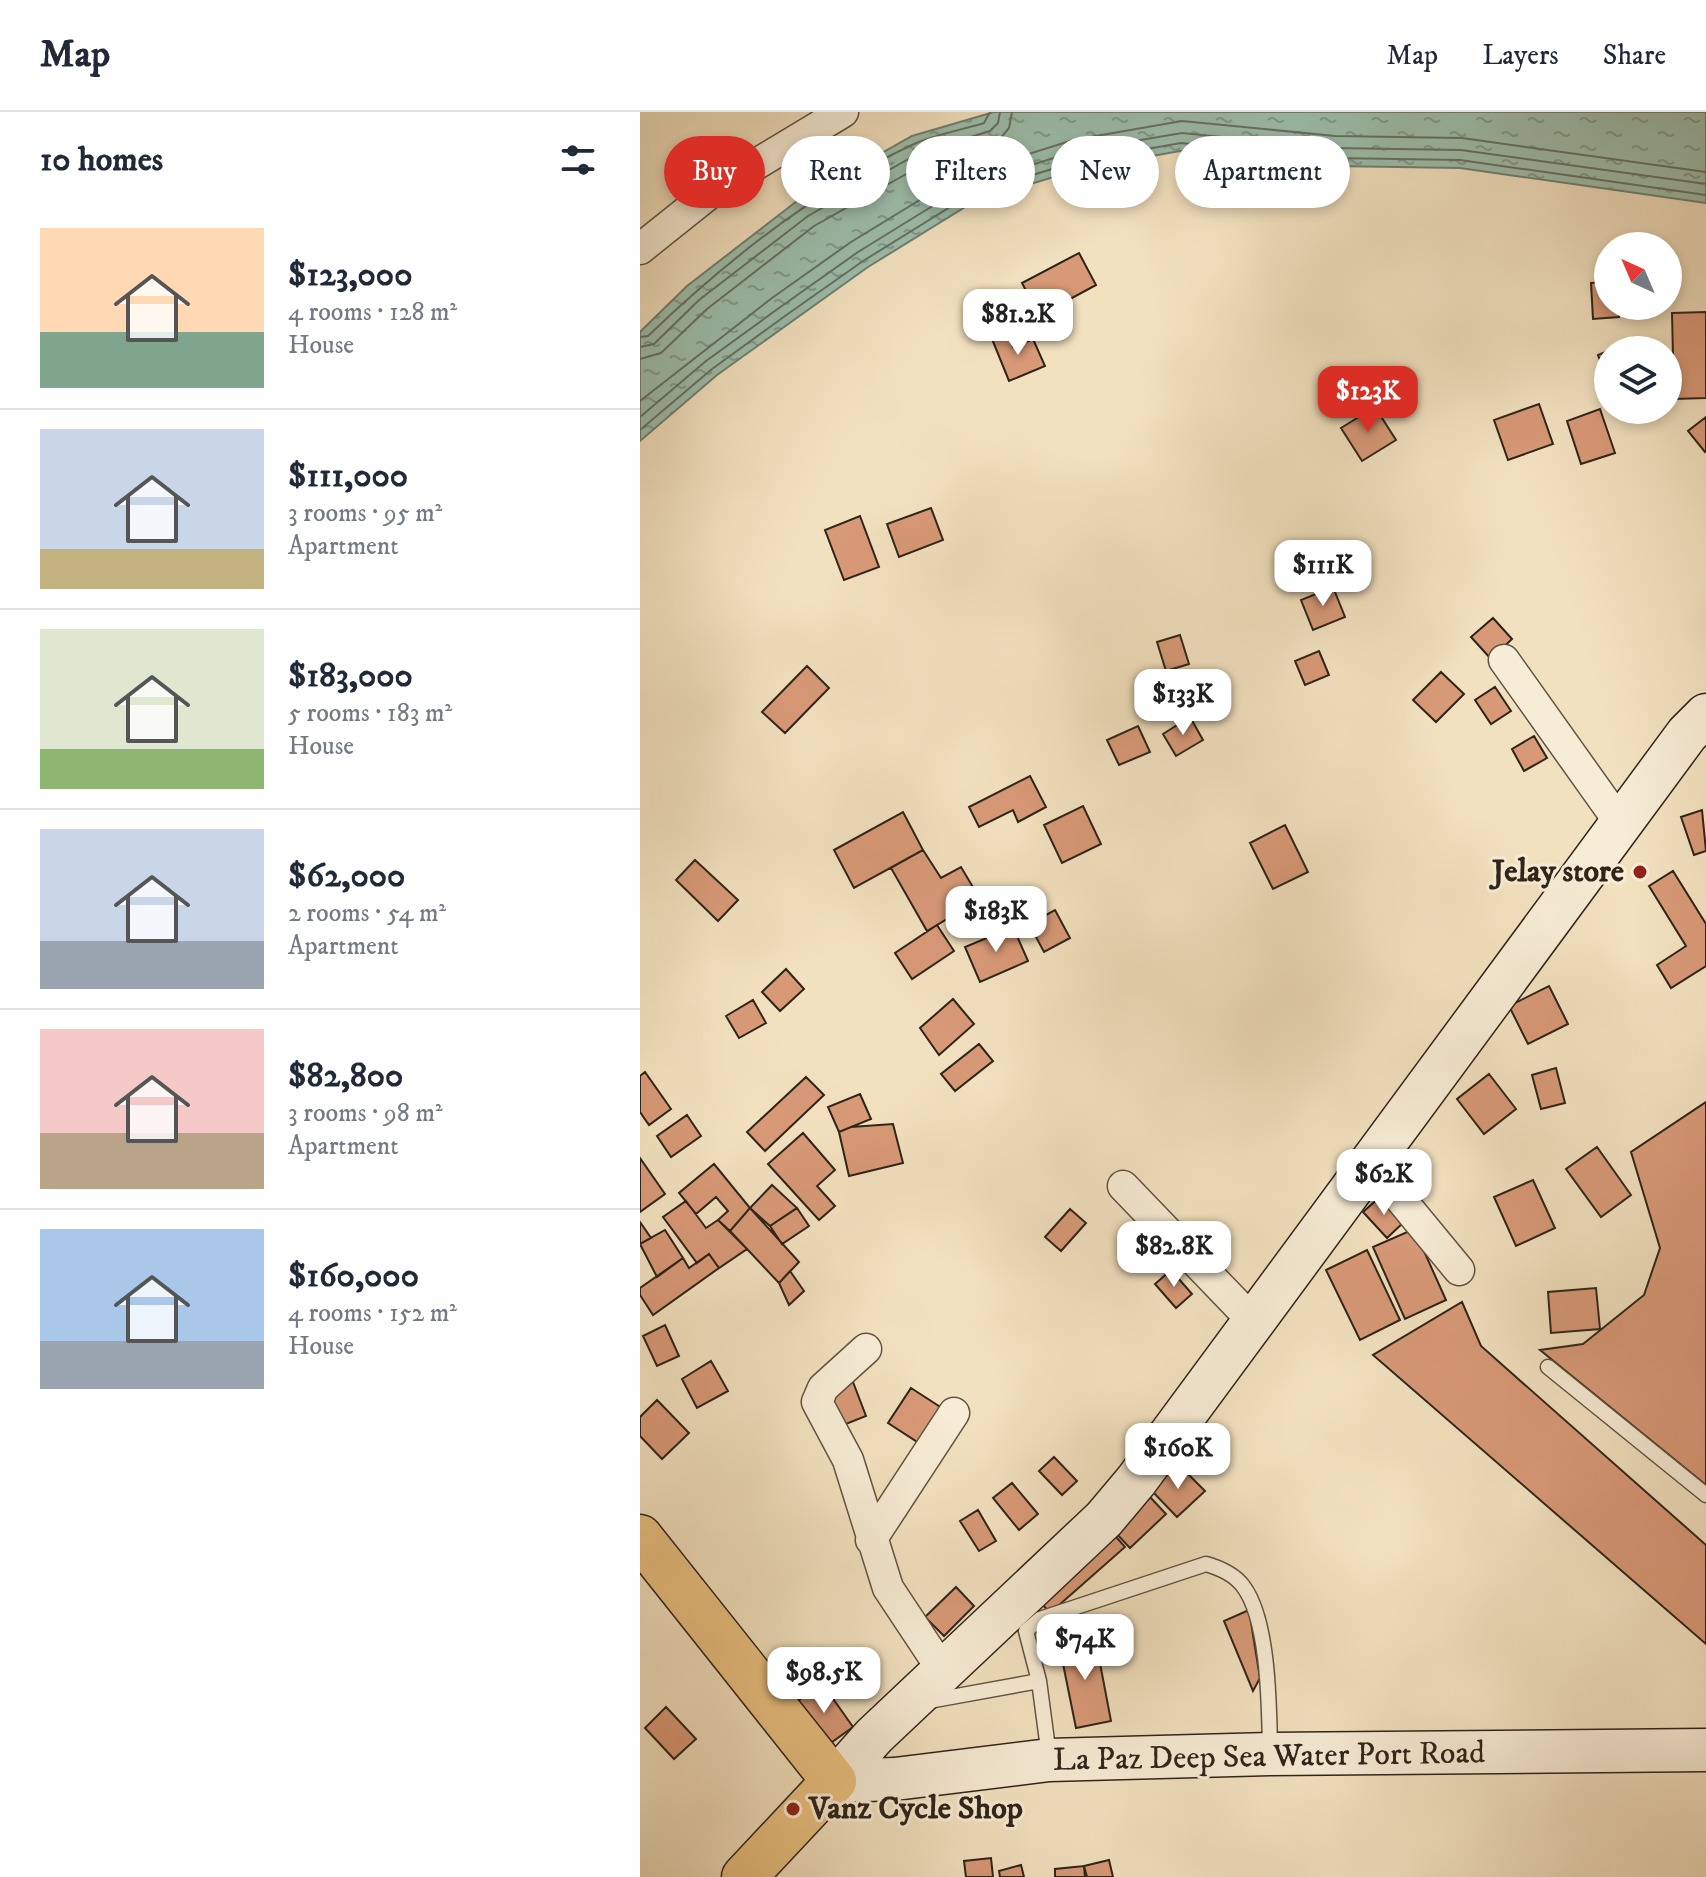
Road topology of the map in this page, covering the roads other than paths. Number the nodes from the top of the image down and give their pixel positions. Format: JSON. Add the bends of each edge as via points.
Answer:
{"nodes":[{"id":1,"x":830,"y":116,"type":"edge"},
{"id":2,"x":640,"y":249,"type":"edge"},
{"id":3,"x":1504,"y":660,"type":"dead end"},
{"id":4,"x":1706,"y":715,"type":"edge"},
{"id":5,"x":1620,"y":823,"type":"junction"},
{"id":6,"x":1370,"y":1162,"type":"junction"},
{"id":7,"x":1123,"y":1186,"type":"dead end"},
{"id":8,"x":1459,"y":1270,"type":"dead end"},
{"id":9,"x":1253,"y":1321,"type":"junction"},
{"id":10,"x":866,"y":1349,"type":"dead end"},
{"id":11,"x":1548,"y":1367,"type":"dead end"},
{"id":12,"x":954,"y":1413,"type":"dead end"},
{"id":13,"x":1706,"y":1495,"type":"edge"},
{"id":14,"x":640,"y":1537,"type":"edge"},
{"id":15,"x":871,"y":1540,"type":"junction"},
{"id":16,"x":943,"y":1671,"type":"junction"},
{"id":17,"x":1039,"y":1681,"type":"junction"},
{"id":18,"x":909,"y":1705,"type":"junction"},
{"id":19,"x":1706,"y":1750,"type":"edge"},
{"id":20,"x":1270,"y":1754,"type":"junction"},
{"id":21,"x":1049,"y":1760,"type":"junction"},
{"id":22,"x":933,"y":1775,"type":"junction"},
{"id":23,"x":834,"y":1781,"type":"junction"},
{"id":24,"x":744,"y":1877,"type":"edge"}],
"edges":[{"from":1,"to":2,"type":"street","via":[[715,189]]},
{"from":3,"to":5,"type":"street"},
{"from":4,"to":5,"type":"street"},
{"from":5,"to":6,"type":"street"},
{"from":6,"to":8,"type":"street"},
{"from":6,"to":9,"type":"street"},
{"from":7,"to":9,"type":"street"},
{"from":9,"to":16,"type":"street","via":[[1104,1519]]},
{"from":10,"to":15,"type":"street","via":[[823,1388],[817,1402],[848,1460]]},
{"from":11,"to":13,"type":"lane"},
{"from":12,"to":15,"type":"street"},
{"from":14,"to":23,"type":"main road"},
{"from":15,"to":16,"type":"street","via":[[888,1588]]},
{"from":16,"to":18,"type":"street"},
{"from":17,"to":18,"type":"lane"},
{"from":17,"to":20,"type":"lane","via":[[1026,1631],[1040,1619],[1206,1564],[1223,1569],[1241,1582],[1259,1623]]},
{"from":17,"to":21,"type":"lane"},
{"from":18,"to":22,"type":"street"},
{"from":18,"to":23,"type":"street"},
{"from":19,"to":20,"type":"street","name":"La Paz Deep Sea Water Port Road"},
{"from":20,"to":21,"type":"street","name":"La Paz Deep Sea Water Port Road"},
{"from":21,"to":22,"type":"street","name":"La Paz Deep Sea Water Port Road"},
{"from":22,"to":23,"type":"street","name":"La Paz Deep Sea Water Port Road"},
{"from":23,"to":24,"type":"main road"}]}
